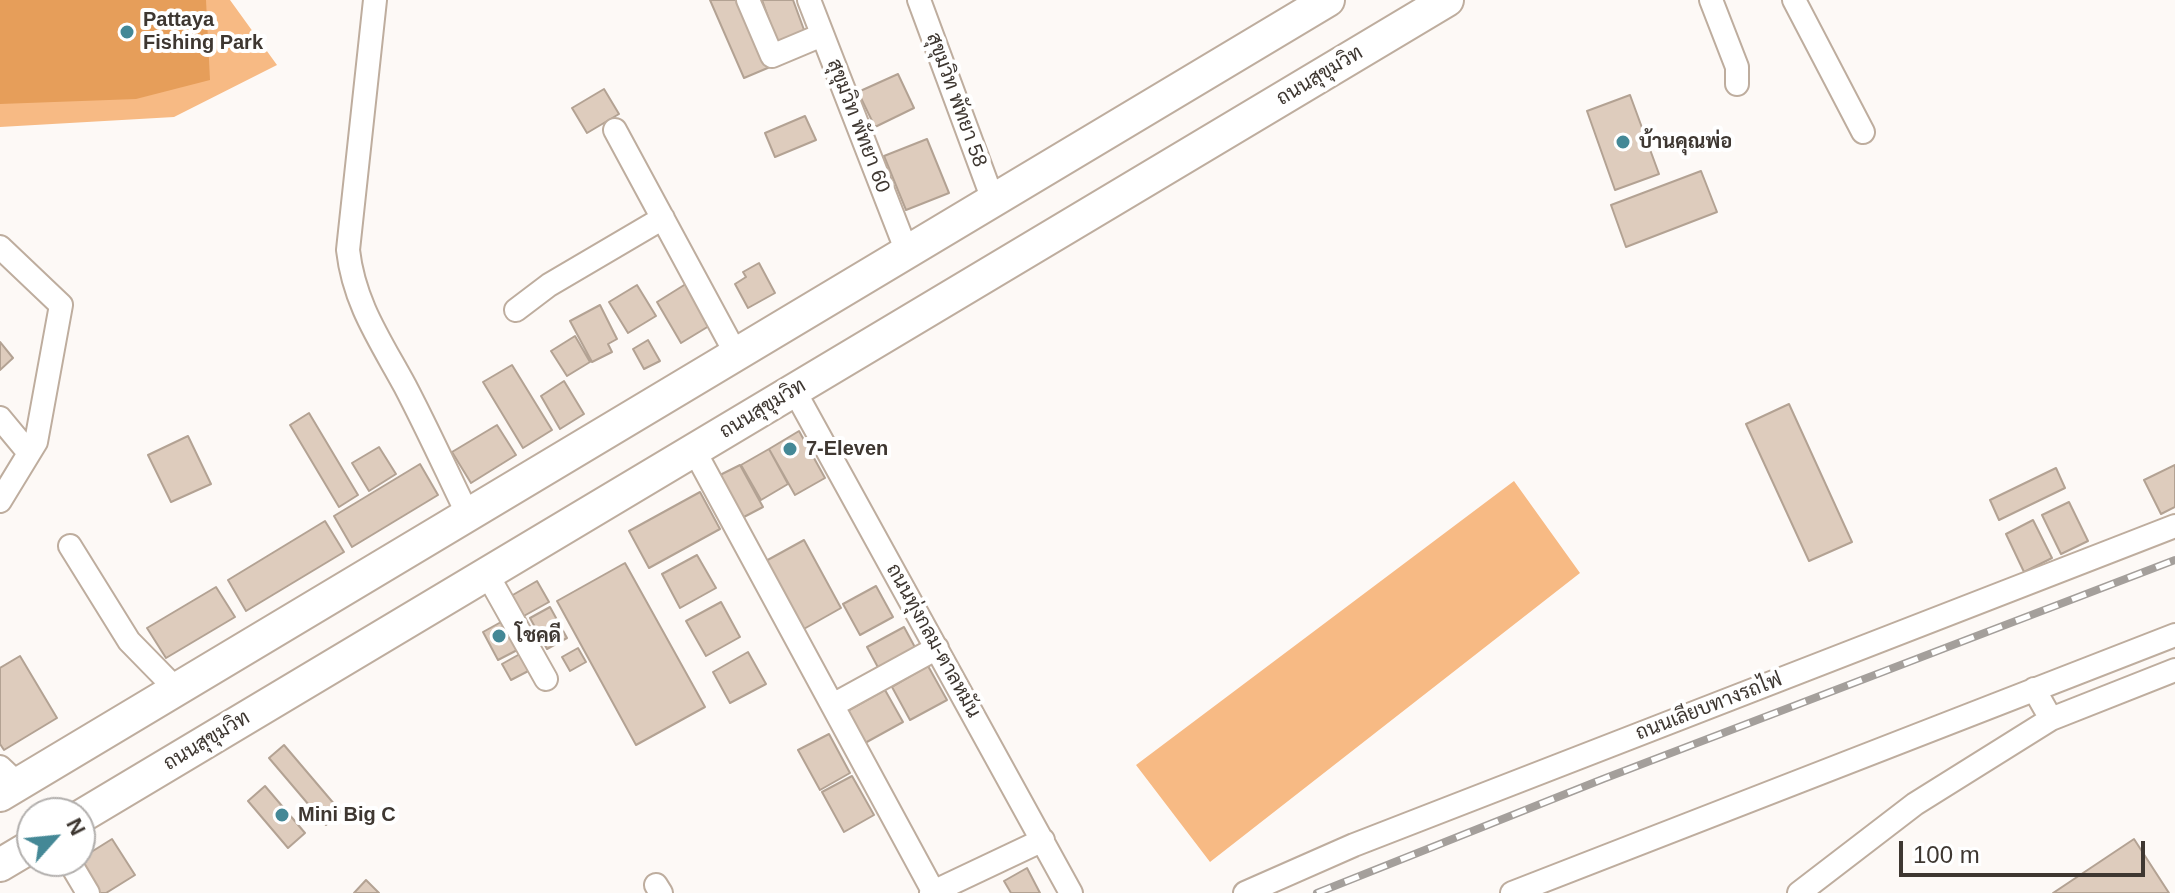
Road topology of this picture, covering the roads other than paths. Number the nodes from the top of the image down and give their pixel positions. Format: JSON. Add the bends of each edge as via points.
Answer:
{"nodes":[{"id":1,"x":375,"y":0,"type":"edge"},
{"id":2,"x":748,"y":0,"type":"edge"},
{"id":3,"x":809,"y":0,"type":"edge"},
{"id":4,"x":919,"y":0,"type":"edge"},
{"id":5,"x":1328,"y":0,"type":"edge"},
{"id":6,"x":1711,"y":0,"type":"edge"},
{"id":7,"x":1794,"y":0,"type":"edge"},
{"id":8,"x":1444,"y":1,"type":"edge"},
{"id":9,"x":822,"y":35,"type":"junction"},
{"id":10,"x":1737,"y":84,"type":"dead end"},
{"id":11,"x":615,"y":130,"type":"dead end"},
{"id":12,"x":1863,"y":132,"type":"dead end"},
{"id":13,"x":993,"y":200,"type":"junction"},
{"id":14,"x":663,"y":218,"type":"junction"},
{"id":15,"x":0,"y":247,"type":"edge"},
{"id":16,"x":907,"y":252,"type":"junction"},
{"id":17,"x":516,"y":310,"type":"dead end"},
{"id":18,"x":736,"y":354,"type":"junction"},
{"id":19,"x":794,"y":390,"type":"junction"},
{"id":20,"x":0,"y":418,"type":"edge"},
{"id":21,"x":694,"y":450,"type":"junction"},
{"id":22,"x":29,"y":453,"type":"junction"},
{"id":23,"x":0,"y":501,"type":"edge"},
{"id":24,"x":468,"y":515,"type":"junction"},
{"id":25,"x":2175,"y":526,"type":"edge"},
{"id":26,"x":70,"y":546,"type":"dead end"},
{"id":27,"x":487,"y":574,"type":"junction"},
{"id":28,"x":2175,"y":635,"type":"edge"},
{"id":29,"x":937,"y":648,"type":"junction"},
{"id":30,"x":2175,"y":670,"type":"edge"},
{"id":31,"x":546,"y":679,"type":"dead end"},
{"id":32,"x":176,"y":689,"type":"junction"},
{"id":33,"x":2034,"y":689,"type":"junction"},
{"id":34,"x":833,"y":705,"type":"junction"},
{"id":35,"x":2051,"y":719,"type":"junction"},
{"id":36,"x":6,"y":782,"type":"edge"},
{"id":37,"x":96,"y":807,"type":"edge"},
{"id":38,"x":1043,"y":840,"type":"junction"},
{"id":39,"x":932,"y":892,"type":"edge"},
{"id":40,"x":1071,"y":893,"type":"edge"},
{"id":41,"x":1245,"y":893,"type":"edge"},
{"id":42,"x":1512,"y":893,"type":"edge"},
{"id":43,"x":1799,"y":893,"type":"edge"}],
"edges":[{"from":1,"to":24,"type":"street","via":[[350,223],[352,283],[367,322]]},
{"from":2,"to":9,"type":"street","via":[[772,56]]},
{"from":3,"to":9,"type":"street","name":"สุขุมวิท พัทยา 60"},
{"from":4,"to":13,"type":"street","name":"สุขุมวิท พัทยา 58"},
{"from":5,"to":13,"type":"highway"},
{"from":6,"to":10,"type":"street","via":[[1737,67]]},
{"from":7,"to":12,"type":"street"},
{"from":8,"to":19,"type":"highway","name":"ถนนสุขุมวิท"},
{"from":9,"to":16,"type":"street","name":"สุขุมวิท พัทยา 60"},
{"from":11,"to":14,"type":"street"},
{"from":13,"to":16,"type":"highway"},
{"from":14,"to":17,"type":"street"},
{"from":14,"to":18,"type":"street"},
{"from":15,"to":22,"type":"street","via":[[61,305],[36,442]]},
{"from":16,"to":18,"type":"highway"},
{"from":18,"to":24,"type":"highway"},
{"from":19,"to":21,"type":"highway","name":"ถนนสุขุมวิท"},
{"from":19,"to":29,"type":"street","name":"ถนนทุ่งกลม-ตาลหมัน"},
{"from":20,"to":22,"type":"street"},
{"from":21,"to":27,"type":"highway","name":"ถนนสุขุมวิท"},
{"from":21,"to":34,"type":"street"},
{"from":22,"to":23,"type":"street"},
{"from":24,"to":32,"type":"highway"},
{"from":25,"to":41,"type":"street","name":"ถนนเลียบทางรถไฟ","via":[[1354,845]]},
{"from":26,"to":32,"type":"street","via":[[129,641]]},
{"from":27,"to":31,"type":"street"},
{"from":27,"to":37,"type":"highway","name":"ถนนสุขุมวิท"},
{"from":28,"to":33,"type":"street"},
{"from":29,"to":34,"type":"street"},
{"from":29,"to":38,"type":"street","name":"ถนนทุ่งกลม-ตาลหมัน"},
{"from":30,"to":35,"type":"street"},
{"from":32,"to":36,"type":"highway"},
{"from":33,"to":35,"type":"street"},
{"from":33,"to":42,"type":"street"},
{"from":34,"to":39,"type":"street"},
{"from":35,"to":43,"type":"street","via":[[1915,804]]},
{"from":38,"to":39,"type":"street"},
{"from":38,"to":40,"type":"street","name":"ถนนทุ่งกลม-ตาลหมัน"}]}
